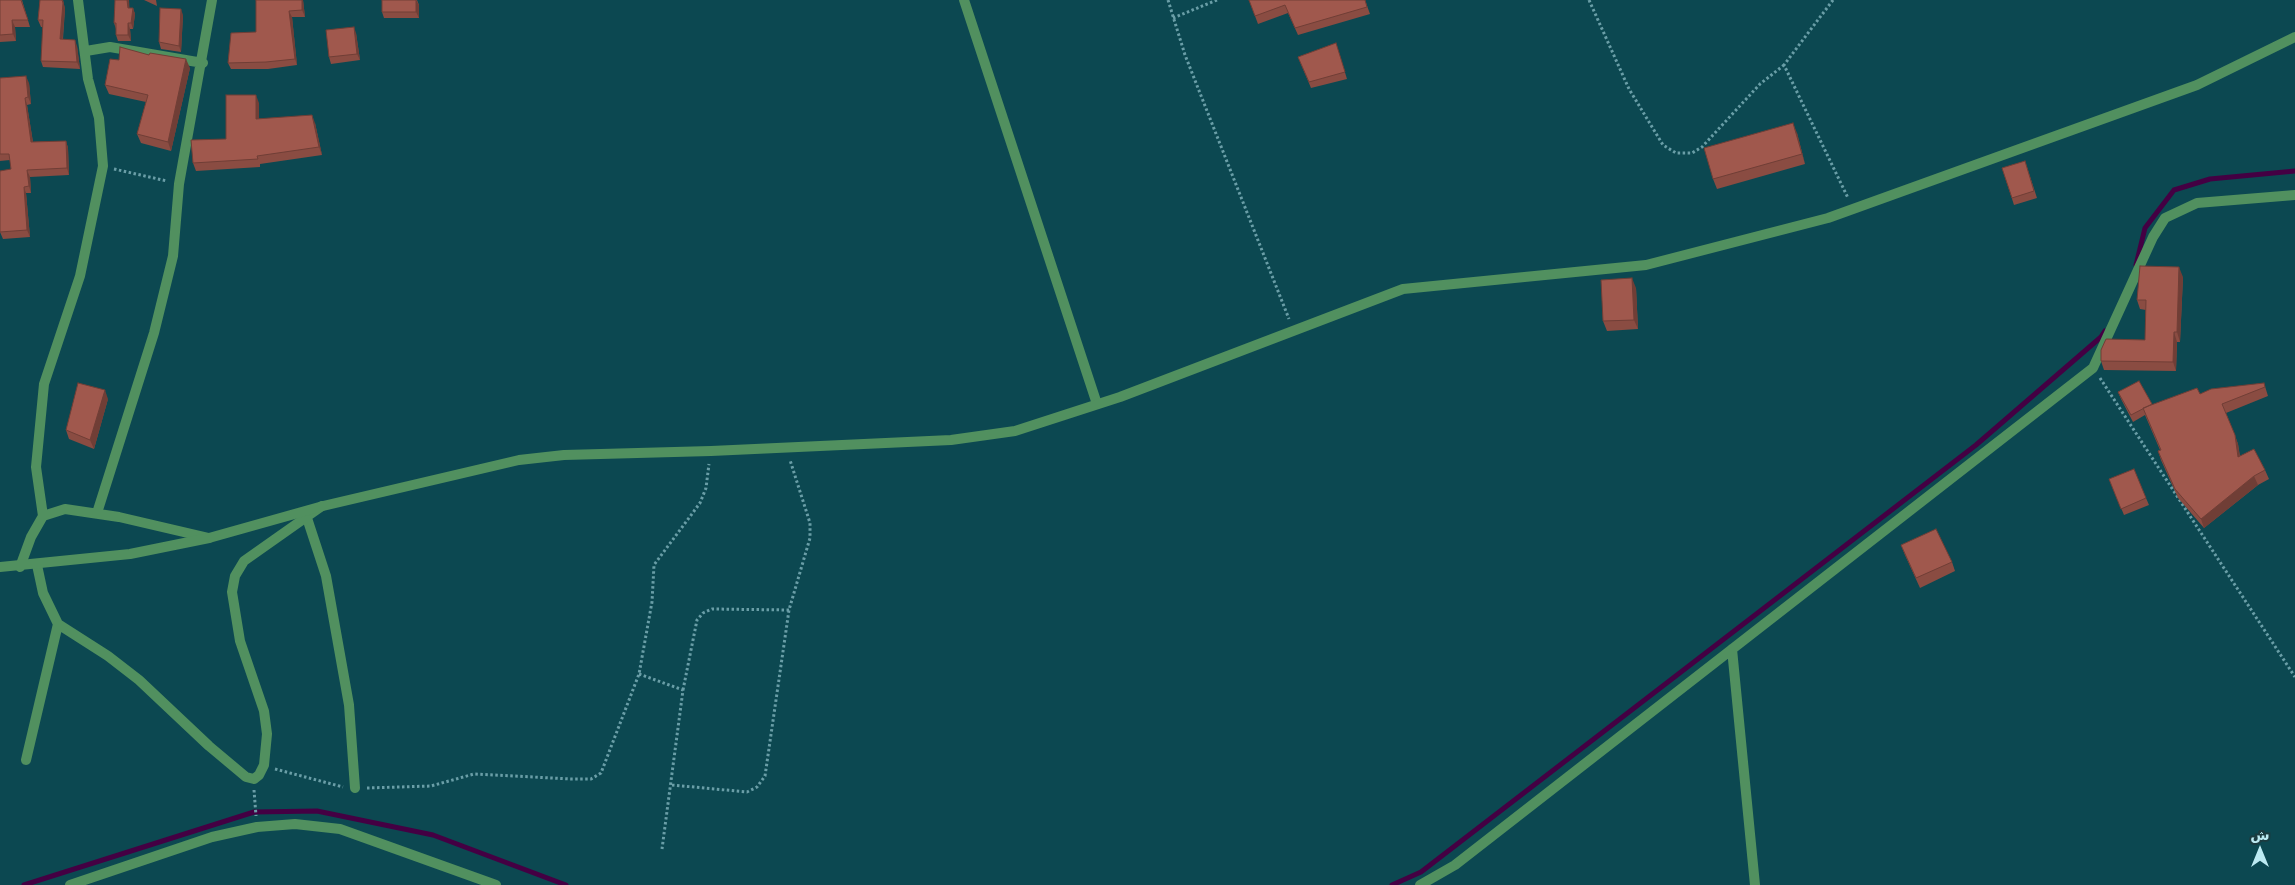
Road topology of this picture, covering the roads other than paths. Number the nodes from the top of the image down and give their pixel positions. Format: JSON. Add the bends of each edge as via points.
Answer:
{"nodes":[{"id":1,"x":78,"y":0,"type":"edge"},
{"id":2,"x":212,"y":0,"type":"edge"},
{"id":3,"x":964,"y":0,"type":"edge"},
{"id":4,"x":2295,"y":37,"type":"edge"},
{"id":5,"x":86,"y":51,"type":"junction"},
{"id":6,"x":203,"y":63,"type":"junction"},
{"id":7,"x":2295,"y":195,"type":"edge"},
{"id":8,"x":1097,"y":404,"type":"junction"},
{"id":9,"x":322,"y":506,"type":"junction"},
{"id":10,"x":97,"y":513,"type":"junction"},
{"id":11,"x":43,"y":516,"type":"junction"},
{"id":12,"x":307,"y":518,"type":"junction"},
{"id":13,"x":209,"y":538,"type":"junction"},
{"id":14,"x":37,"y":565,"type":"junction"},
{"id":15,"x":0,"y":567,"type":"edge"},
{"id":16,"x":20,"y":567,"type":"junction"},
{"id":17,"x":58,"y":624,"type":"junction"},
{"id":18,"x":1732,"y":649,"type":"junction"},
{"id":19,"x":26,"y":760,"type":"dead end"},
{"id":20,"x":355,"y":788,"type":"road end"},
{"id":21,"x":70,"y":885,"type":"edge"},
{"id":22,"x":496,"y":885,"type":"edge"},
{"id":23,"x":1420,"y":885,"type":"edge"},
{"id":24,"x":1754,"y":885,"type":"edge"}],
"edges":[{"from":1,"to":5,"type":"street"},
{"from":2,"to":6,"type":"street"},
{"from":3,"to":8,"type":"street"},
{"from":4,"to":8,"type":"street","via":[[2198,85],[1854,210],[1646,265],[1403,289]]},
{"from":5,"to":6,"type":"street","via":[[110,47]]},
{"from":5,"to":11,"type":"street","via":[[88,79],[99,118],[103,166],[80,276],[44,384],[36,467]]},
{"from":6,"to":10,"type":"street","via":[[180,184],[174,256],[154,333]]},
{"from":7,"to":18,"type":"street","via":[[2197,203],[2165,218],[2153,237],[2093,368]]},
{"from":8,"to":9,"type":"street","via":[[1015,431],[960,439],[564,455],[519,460]]},
{"from":9,"to":12,"type":"street"},
{"from":9,"to":13,"type":"street"},
{"from":10,"to":11,"type":"street","via":[[65,508]]},
{"from":10,"to":13,"type":"street"},
{"from":11,"to":16,"type":"street"},
{"from":12,"to":17,"type":"street","via":[[244,562],[235,576],[232,592],[240,641],[264,711],[267,734],[264,765],[254,779],[246,777],[209,746],[139,680]]},
{"from":12,"to":20,"type":"street","via":[[326,576],[349,705]]},
{"from":13,"to":14,"type":"street","via":[[130,554]]},
{"from":14,"to":16,"type":"street"},
{"from":14,"to":17,"type":"street","via":[[43,593]]},
{"from":15,"to":16,"type":"street"},
{"from":17,"to":19,"type":"street"},
{"from":18,"to":23,"type":"street","via":[[1455,865]]},
{"from":18,"to":24,"type":"street"},
{"from":21,"to":22,"type":"street","via":[[212,837],[257,826],[295,824],[340,829]]}]}
